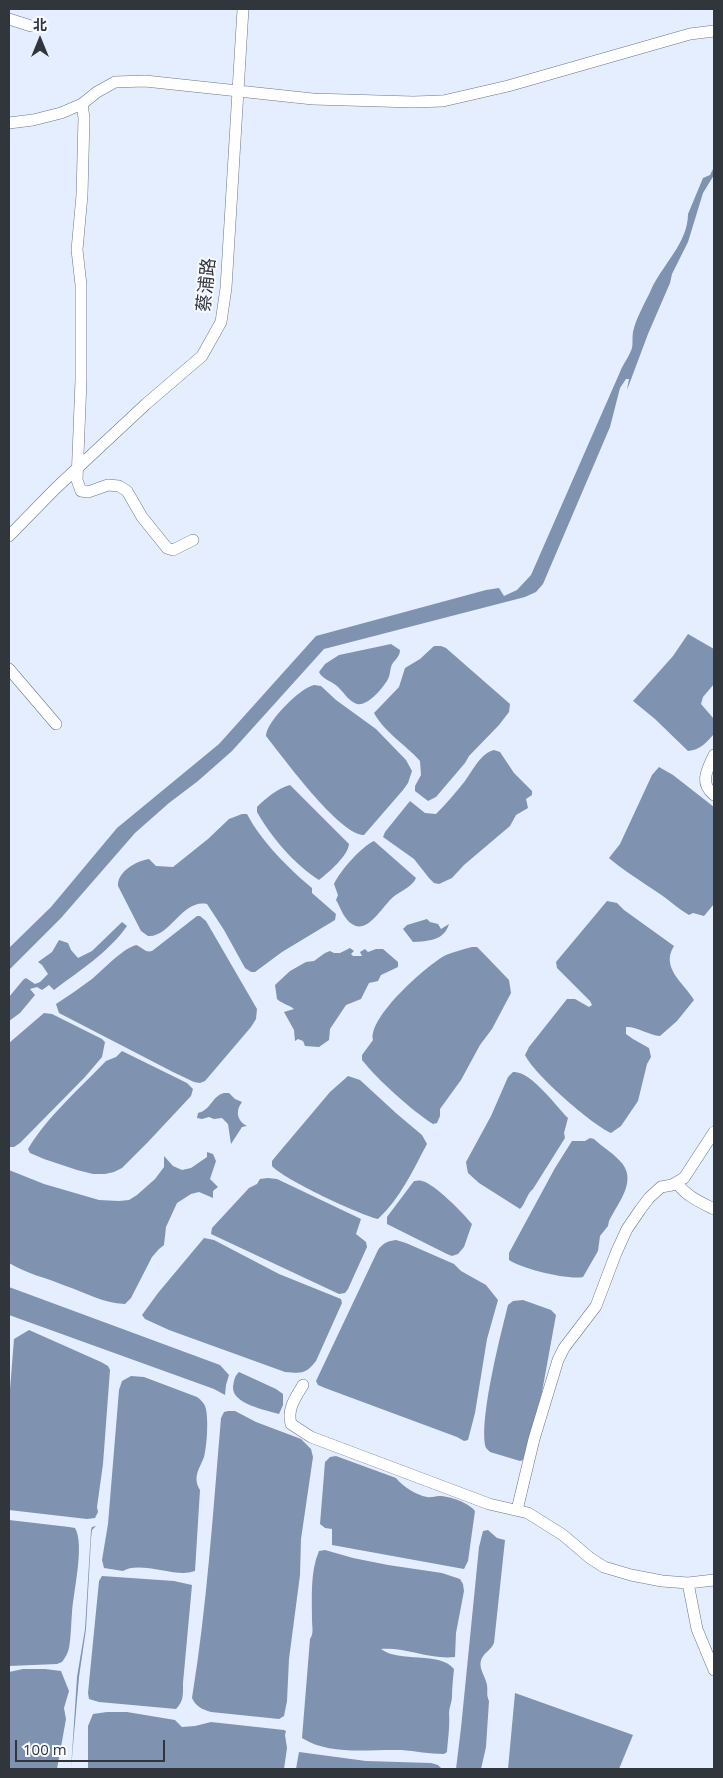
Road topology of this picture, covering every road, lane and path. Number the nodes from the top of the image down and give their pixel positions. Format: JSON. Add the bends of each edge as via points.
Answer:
{"nodes":[{"id":1,"x":243,"y":9,"type":"edge"},
{"id":2,"x":9,"y":19,"type":"edge"},
{"id":3,"x":31,"y":26,"type":"dead end"},
{"id":4,"x":714,"y":31,"type":"edge"},
{"id":5,"x":238,"y":90,"type":"junction"},
{"id":6,"x":82,"y":104,"type":"junction"},
{"id":7,"x":9,"y":123,"type":"edge"},
{"id":8,"x":78,"y":468,"type":"junction"},
{"id":9,"x":9,"y":536,"type":"edge"},
{"id":10,"x":194,"y":540,"type":"dead end"},
{"id":11,"x":9,"y":669,"type":"edge"},
{"id":12,"x":56,"y":724,"type":"dead end"},
{"id":13,"x":714,"y":755,"type":"edge"},
{"id":14,"x":714,"y":795,"type":"edge"},
{"id":15,"x":714,"y":1132,"type":"edge"},
{"id":16,"x":677,"y":1183,"type":"junction"},
{"id":17,"x":714,"y":1209,"type":"edge"},
{"id":18,"x":303,"y":1385,"type":"dead end"},
{"id":19,"x":517,"y":1510,"type":"junction"},
{"id":20,"x":714,"y":1580,"type":"edge"},
{"id":21,"x":688,"y":1583,"type":"junction"},
{"id":22,"x":714,"y":1670,"type":"edge"}],
"edges":[{"from":1,"to":5,"type":"street","name":"蔡浦路"},
{"from":2,"to":3,"type":"street"},
{"from":4,"to":5,"type":"street","via":[[690,34],[508,86],[443,101],[313,99]]},
{"from":5,"to":6,"type":"street","via":[[145,80],[115,82]]},
{"from":5,"to":8,"type":"street","name":"蔡浦路","via":[[226,288],[221,322],[202,356]]},
{"from":6,"to":7,"type":"street","via":[[52,116]]},
{"from":6,"to":8,"type":"street","via":[[84,139],[77,250],[81,285]]},
{"from":8,"to":9,"type":"street","name":"蔡浦路"},
{"from":8,"to":10,"type":"street","via":[[76,480],[81,491],[108,485],[127,491],[146,523],[167,548],[173,550]]},
{"from":11,"to":12,"type":"street"},
{"from":13,"to":14,"type":"street","via":[[704,781]]},
{"from":15,"to":16,"type":"street","via":[[691,1170]]},
{"from":16,"to":17,"type":"street","via":[[695,1199]]},
{"from":16,"to":19,"type":"street","via":[[661,1187],[649,1198],[627,1229],[596,1306],[558,1360]]},
{"from":18,"to":19,"type":"street","via":[[290,1412],[291,1424],[300,1430],[328,1444],[489,1504]]},
{"from":19,"to":21,"type":"street","via":[[563,1534],[604,1567],[655,1580]]},
{"from":20,"to":21,"type":"street"},
{"from":21,"to":22,"type":"street","via":[[696,1629]]}]}
